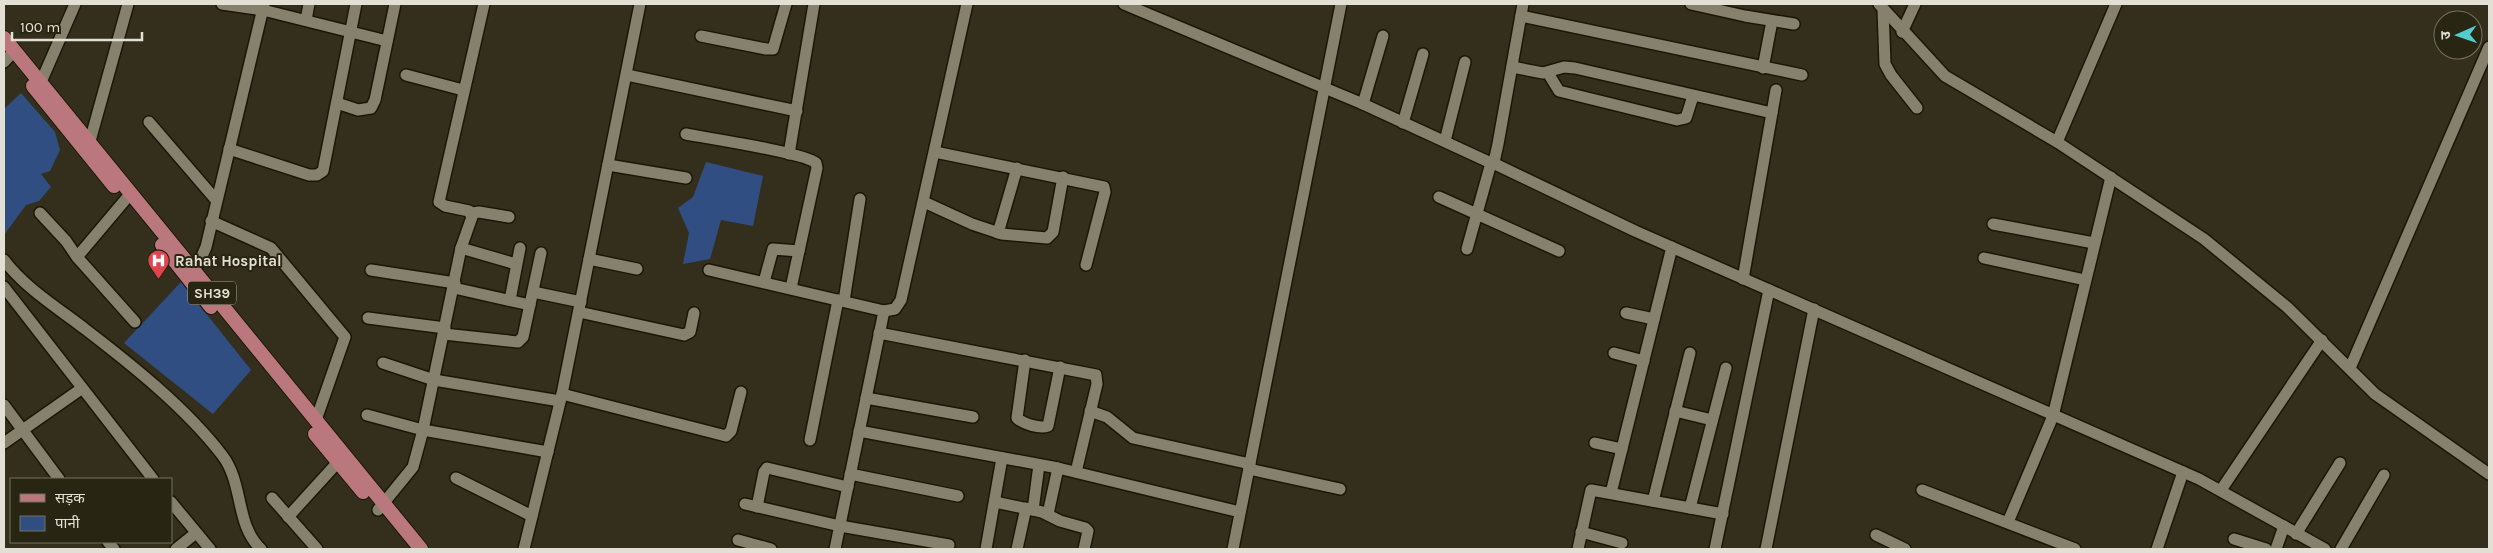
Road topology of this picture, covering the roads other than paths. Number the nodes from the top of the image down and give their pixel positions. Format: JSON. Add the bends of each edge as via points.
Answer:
{"nodes":[{"id":1,"x":75,"y":4,"type":"edge"},
{"id":2,"x":128,"y":4,"type":"edge"},
{"id":3,"x":222,"y":4,"type":"edge"},
{"id":4,"x":309,"y":4,"type":"edge"},
{"id":5,"x":356,"y":4,"type":"edge"},
{"id":6,"x":395,"y":4,"type":"edge"},
{"id":7,"x":484,"y":4,"type":"edge"},
{"id":8,"x":640,"y":4,"type":"edge"},
{"id":9,"x":786,"y":4,"type":"edge"},
{"id":10,"x":814,"y":4,"type":"edge"},
{"id":11,"x":967,"y":4,"type":"edge"},
{"id":12,"x":1124,"y":4,"type":"edge"},
{"id":13,"x":1341,"y":4,"type":"edge"},
{"id":14,"x":1523,"y":4,"type":"edge"},
{"id":15,"x":1691,"y":4,"type":"edge"},
{"id":16,"x":1915,"y":4,"type":"edge"},
{"id":17,"x":2116,"y":4,"type":"edge"},
{"id":18,"x":1881,"y":6,"type":"edge"},
{"id":19,"x":264,"y":7,"type":"edge"},
{"id":20,"x":1521,"y":16,"type":"junction"},
{"id":21,"x":306,"y":20,"type":"junction"},
{"id":22,"x":1772,"y":20,"type":"junction"},
{"id":23,"x":1794,"y":24,"type":"dead end"},
{"id":24,"x":350,"y":31,"type":"junction"},
{"id":25,"x":1902,"y":32,"type":"junction"},
{"id":26,"x":701,"y":36,"type":"dead end"},
{"id":27,"x":1383,"y":36,"type":"dead end"},
{"id":28,"x":4,"y":38,"type":"edge"},
{"id":29,"x":387,"y":41,"type":"junction"},
{"id":30,"x":2489,"y":47,"type":"edge"},
{"id":31,"x":1423,"y":54,"type":"dead end"},
{"id":32,"x":8,"y":55,"type":"edge"},
{"id":33,"x":1465,"y":62,"type":"dead end"},
{"id":34,"x":1512,"y":67,"type":"junction"},
{"id":35,"x":1763,"y":68,"type":"junction"},
{"id":36,"x":1548,"y":73,"type":"junction"},
{"id":37,"x":406,"y":75,"type":"dead end"},
{"id":38,"x":626,"y":75,"type":"junction"},
{"id":39,"x":1802,"y":75,"type":"dead end"},
{"id":40,"x":41,"y":82,"type":"junction"},
{"id":41,"x":1326,"y":88,"type":"junction"},
{"id":42,"x":463,"y":90,"type":"junction"},
{"id":43,"x":1776,"y":90,"type":"dead end"},
{"id":44,"x":1693,"y":96,"type":"junction"},
{"id":45,"x":337,"y":103,"type":"junction"},
{"id":46,"x":1363,"y":104,"type":"junction"},
{"id":47,"x":1918,"y":108,"type":"dead end"},
{"id":48,"x":797,"y":110,"type":"junction"},
{"id":49,"x":1772,"y":113,"type":"junction"},
{"id":50,"x":149,"y":122,"type":"dead end"},
{"id":51,"x":1403,"y":123,"type":"junction"},
{"id":52,"x":686,"y":134,"type":"dead end"},
{"id":53,"x":1445,"y":141,"type":"junction"},
{"id":54,"x":2057,"y":142,"type":"junction"},
{"id":55,"x":86,"y":145,"type":"junction"},
{"id":56,"x":229,"y":149,"type":"junction"},
{"id":57,"x":935,"y":152,"type":"junction"},
{"id":58,"x":789,"y":154,"type":"junction"},
{"id":59,"x":1492,"y":163,"type":"junction"},
{"id":60,"x":608,"y":165,"type":"junction"},
{"id":61,"x":1017,"y":168,"type":"junction"},
{"id":62,"x":1063,"y":177,"type":"junction"},
{"id":63,"x":2111,"y":177,"type":"junction"},
{"id":64,"x":686,"y":178,"type":"dead end"},
{"id":65,"x":128,"y":197,"type":"junction"},
{"id":66,"x":1438,"y":197,"type":"dead end"},
{"id":67,"x":860,"y":199,"type":"dead end"},
{"id":68,"x":216,"y":200,"type":"junction"},
{"id":69,"x":924,"y":202,"type":"junction"},
{"id":70,"x":40,"y":213,"type":"dead end"},
{"id":71,"x":472,"y":213,"type":"junction"},
{"id":72,"x":1477,"y":215,"type":"junction"},
{"id":73,"x":509,"y":217,"type":"dead end"},
{"id":74,"x":211,"y":221,"type":"junction"},
{"id":75,"x":1993,"y":224,"type":"dead end"},
{"id":76,"x":998,"y":232,"type":"junction"},
{"id":77,"x":2094,"y":243,"type":"junction"},
{"id":78,"x":1672,"y":247,"type":"junction"},
{"id":79,"x":461,"y":248,"type":"junction"},
{"id":80,"x":520,"y":248,"type":"dead end"},
{"id":81,"x":1467,"y":249,"type":"dead end"},
{"id":82,"x":799,"y":250,"type":"junction"},
{"id":83,"x":1559,"y":251,"type":"dead end"},
{"id":84,"x":541,"y":253,"type":"dead end"},
{"id":85,"x":77,"y":257,"type":"junction"},
{"id":86,"x":1984,"y":258,"type":"dead end"},
{"id":87,"x":589,"y":259,"type":"junction"},
{"id":88,"x":4,"y":260,"type":"edge"},
{"id":89,"x":516,"y":264,"type":"junction"},
{"id":90,"x":1086,"y":265,"type":"dead end"},
{"id":91,"x":637,"y":269,"type":"dead end"},
{"id":92,"x":372,"y":270,"type":"dead end"},
{"id":93,"x":709,"y":270,"type":"dead end"},
{"id":94,"x":189,"y":272,"type":"junction"},
{"id":95,"x":1742,"y":279,"type":"junction"},
{"id":96,"x":2085,"y":280,"type":"junction"},
{"id":97,"x":764,"y":282,"type":"junction"},
{"id":98,"x":454,"y":286,"type":"junction"},
{"id":99,"x":4,"y":287,"type":"edge"},
{"id":100,"x":791,"y":288,"type":"junction"},
{"id":101,"x":1769,"y":290,"type":"junction"},
{"id":102,"x":533,"y":292,"type":"junction"},
{"id":103,"x":510,"y":300,"type":"junction"},
{"id":104,"x":841,"y":300,"type":"junction"},
{"id":105,"x":530,"y":305,"type":"junction"},
{"id":106,"x":580,"y":307,"type":"junction"},
{"id":107,"x":1814,"y":310,"type":"junction"},
{"id":108,"x":884,"y":311,"type":"junction"},
{"id":109,"x":694,"y":313,"type":"dead end"},
{"id":110,"x":1626,"y":313,"type":"dead end"},
{"id":111,"x":368,"y":318,"type":"dead end"},
{"id":112,"x":1654,"y":319,"type":"junction"},
{"id":113,"x":135,"y":322,"type":"dead end"},
{"id":114,"x":445,"y":331,"type":"junction"},
{"id":115,"x":879,"y":333,"type":"junction"},
{"id":116,"x":2322,"y":340,"type":"junction"},
{"id":117,"x":1614,"y":352,"type":"dead end"},
{"id":118,"x":1690,"y":353,"type":"dead end"},
{"id":119,"x":1025,"y":360,"type":"junction"},
{"id":120,"x":1644,"y":361,"type":"junction"},
{"id":121,"x":383,"y":363,"type":"dead end"},
{"id":122,"x":1060,"y":367,"type":"junction"},
{"id":123,"x":1726,"y":368,"type":"dead end"},
{"id":124,"x":2350,"y":368,"type":"junction"},
{"id":125,"x":434,"y":380,"type":"junction"},
{"id":126,"x":81,"y":389,"type":"junction"},
{"id":127,"x":742,"y":392,"type":"dead end"},
{"id":128,"x":561,"y":397,"type":"junction"},
{"id":129,"x":866,"y":398,"type":"junction"},
{"id":130,"x":4,"y":405,"type":"edge"},
{"id":131,"x":1090,"y":411,"type":"junction"},
{"id":132,"x":1675,"y":411,"type":"junction"},
{"id":133,"x":367,"y":415,"type":"dead end"},
{"id":134,"x":2052,"y":416,"type":"junction"},
{"id":135,"x":973,"y":417,"type":"dead end"},
{"id":136,"x":316,"y":420,"type":"junction"},
{"id":137,"x":1712,"y":420,"type":"junction"},
{"id":138,"x":23,"y":430,"type":"junction"},
{"id":139,"x":423,"y":430,"type":"junction"},
{"id":140,"x":859,"y":431,"type":"junction"},
{"id":141,"x":810,"y":440,"type":"dead end"},
{"id":142,"x":1595,"y":442,"type":"dead end"},
{"id":143,"x":4,"y":443,"type":"edge"},
{"id":144,"x":1622,"y":449,"type":"junction"},
{"id":145,"x":548,"y":452,"type":"junction"},
{"id":146,"x":1002,"y":458,"type":"junction"},
{"id":147,"x":338,"y":462,"type":"junction"},
{"id":148,"x":2340,"y":463,"type":"dead end"},
{"id":149,"x":1039,"y":465,"type":"junction"},
{"id":150,"x":1249,"y":466,"type":"junction"},
{"id":151,"x":1058,"y":468,"type":"junction"},
{"id":152,"x":1076,"y":472,"type":"junction"},
{"id":153,"x":2183,"y":472,"type":"junction"},
{"id":154,"x":850,"y":474,"type":"junction"},
{"id":155,"x":2489,"y":474,"type":"edge"},
{"id":156,"x":2384,"y":475,"type":"dead end"},
{"id":157,"x":58,"y":478,"type":"edge"},
{"id":158,"x":152,"y":478,"type":"edge"},
{"id":159,"x":456,"y":478,"type":"dead end"},
{"id":160,"x":848,"y":486,"type":"junction"},
{"id":161,"x":1340,"y":489,"type":"dead end"},
{"id":162,"x":1922,"y":490,"type":"dead end"},
{"id":163,"x":2221,"y":490,"type":"junction"},
{"id":164,"x":1611,"y":493,"type":"junction"},
{"id":165,"x":958,"y":496,"type":"dead end"},
{"id":166,"x":272,"y":498,"type":"dead end"},
{"id":167,"x":1653,"y":501,"type":"junction"},
{"id":168,"x":995,"y":502,"type":"junction"},
{"id":169,"x":172,"y":503,"type":"edge"},
{"id":170,"x":745,"y":504,"type":"dead end"},
{"id":171,"x":381,"y":506,"type":"junction"},
{"id":172,"x":757,"y":507,"type":"junction"},
{"id":173,"x":1690,"y":508,"type":"junction"},
{"id":174,"x":1029,"y":509,"type":"junction"},
{"id":175,"x":1240,"y":512,"type":"junction"},
{"id":176,"x":1048,"y":514,"type":"junction"},
{"id":177,"x":1723,"y":514,"type":"junction"},
{"id":178,"x":532,"y":516,"type":"junction"},
{"id":179,"x":288,"y":517,"type":"junction"},
{"id":180,"x":2008,"y":522,"type":"junction"},
{"id":181,"x":840,"y":526,"type":"junction"},
{"id":182,"x":2284,"y":526,"type":"junction"},
{"id":183,"x":1581,"y":532,"type":"junction"},
{"id":184,"x":196,"y":533,"type":"junction"},
{"id":185,"x":2296,"y":534,"type":"junction"},
{"id":186,"x":1876,"y":535,"type":"dead end"},
{"id":187,"x":2234,"y":539,"type":"dead end"},
{"id":188,"x":738,"y":540,"type":"dead end"},
{"id":189,"x":1622,"y":543,"type":"dead end"},
{"id":190,"x":949,"y":545,"type":"dead end"},
{"id":191,"x":256,"y":548,"type":"edge"},
{"id":192,"x":415,"y":548,"type":"edge"},
{"id":193,"x":176,"y":549,"type":"edge"},
{"id":194,"x":210,"y":549,"type":"edge"},
{"id":195,"x":317,"y":549,"type":"edge"},
{"id":196,"x":524,"y":549,"type":"edge"},
{"id":197,"x":771,"y":549,"type":"edge"},
{"id":198,"x":835,"y":549,"type":"edge"},
{"id":199,"x":986,"y":549,"type":"edge"},
{"id":200,"x":1017,"y":549,"type":"edge"},
{"id":201,"x":1084,"y":549,"type":"edge"},
{"id":202,"x":1232,"y":549,"type":"edge"},
{"id":203,"x":1578,"y":549,"type":"edge"},
{"id":204,"x":1715,"y":549,"type":"edge"},
{"id":205,"x":1766,"y":549,"type":"edge"},
{"id":206,"x":1905,"y":549,"type":"edge"},
{"id":207,"x":2075,"y":549,"type":"edge"},
{"id":208,"x":2157,"y":549,"type":"edge"},
{"id":209,"x":2266,"y":549,"type":"edge"},
{"id":210,"x":2276,"y":549,"type":"edge"},
{"id":211,"x":2324,"y":549,"type":"edge"},
{"id":212,"x":2341,"y":549,"type":"edge"}],
"edges":[{"from":1,"to":40,"type":"street"},
{"from":2,"to":55,"type":"street"},
{"from":3,"to":19,"type":"street"},
{"from":4,"to":21,"type":"street"},
{"from":5,"to":24,"type":"street"},
{"from":6,"to":29,"type":"street"},
{"from":7,"to":42,"type":"street"},
{"from":8,"to":38,"type":"street"},
{"from":9,"to":26,"type":"street","via":[[773,49]]},
{"from":10,"to":48,"type":"street"},
{"from":11,"to":57,"type":"street"},
{"from":12,"to":41,"type":"street"},
{"from":13,"to":41,"type":"street"},
{"from":14,"to":20,"type":"street"},
{"from":15,"to":22,"type":"street"},
{"from":16,"to":25,"type":"street"},
{"from":17,"to":54,"type":"street"},
{"from":18,"to":25,"type":"street"},
{"from":18,"to":47,"type":"street","via":[[1884,64]]},
{"from":19,"to":21,"type":"street"},
{"from":19,"to":56,"type":"street"},
{"from":20,"to":34,"type":"street"},
{"from":20,"to":35,"type":"street"},
{"from":21,"to":24,"type":"street"},
{"from":22,"to":23,"type":"street"},
{"from":22,"to":35,"type":"street"},
{"from":24,"to":29,"type":"street"},
{"from":24,"to":45,"type":"street"},
{"from":25,"to":54,"type":"street","via":[[1945,76]]},
{"from":27,"to":46,"type":"street"},
{"from":28,"to":32,"type":"main road","number":"SH39"},
{"from":29,"to":45,"type":"street","via":[[371,108],[358,110]]},
{"from":30,"to":124,"type":"street"},
{"from":31,"to":51,"type":"street"},
{"from":32,"to":40,"type":"main road","number":"SH39"},
{"from":32,"to":55,"type":"main road","number":"SH39"},
{"from":33,"to":53,"type":"street"},
{"from":34,"to":36,"type":"street"},
{"from":34,"to":59,"type":"street"},
{"from":35,"to":39,"type":"street"},
{"from":36,"to":44,"type":"street","via":[[1564,67],[1575,68]]},
{"from":36,"to":44,"type":"street","via":[[1558,91],[1677,120],[1686,118]]},
{"from":37,"to":42,"type":"street"},
{"from":38,"to":48,"type":"street"},
{"from":38,"to":60,"type":"street"},
{"from":40,"to":55,"type":"main road","number":"SH39"},
{"from":41,"to":46,"type":"street"},
{"from":41,"to":150,"type":"street"},
{"from":42,"to":71,"type":"street","via":[[439,202]]},
{"from":43,"to":49,"type":"street"},
{"from":44,"to":49,"type":"street"},
{"from":45,"to":56,"type":"street","via":[[321,174],[309,175]]},
{"from":46,"to":51,"type":"street"},
{"from":48,"to":58,"type":"street"},
{"from":49,"to":95,"type":"street"},
{"from":50,"to":68,"type":"street"},
{"from":51,"to":53,"type":"street"},
{"from":52,"to":58,"type":"street"},
{"from":53,"to":59,"type":"street"},
{"from":54,"to":63,"type":"street"},
{"from":55,"to":65,"type":"main road","number":"SH39"},
{"from":56,"to":68,"type":"street"},
{"from":57,"to":61,"type":"street"},
{"from":57,"to":69,"type":"street"},
{"from":58,"to":82,"type":"street","via":[[813,160],[817,168]]},
{"from":59,"to":72,"type":"street"},
{"from":59,"to":78,"type":"street"},
{"from":60,"to":64,"type":"street"},
{"from":60,"to":87,"type":"street"},
{"from":61,"to":62,"type":"street"},
{"from":61,"to":76,"type":"street"},
{"from":62,"to":76,"type":"street","via":[[1050,238],[1015,237]]},
{"from":62,"to":90,"type":"street","via":[[1102,185],[1105,189]]},
{"from":63,"to":77,"type":"street"},
{"from":63,"to":116,"type":"street","via":[[2204,239]]},
{"from":65,"to":85,"type":"street"},
{"from":65,"to":94,"type":"main road","number":"SH39"},
{"from":66,"to":72,"type":"street"},
{"from":67,"to":104,"type":"street"},
{"from":68,"to":74,"type":"street"},
{"from":69,"to":76,"type":"street"},
{"from":69,"to":108,"type":"street","via":[[901,300],[896,309]]},
{"from":70,"to":85,"type":"street"},
{"from":71,"to":73,"type":"street"},
{"from":71,"to":79,"type":"street"},
{"from":72,"to":81,"type":"street"},
{"from":72,"to":83,"type":"street"},
{"from":74,"to":94,"type":"street","via":[[203,256]]},
{"from":74,"to":136,"type":"street","via":[[271,248],[345,336]]},
{"from":75,"to":77,"type":"street"},
{"from":77,"to":96,"type":"street"},
{"from":78,"to":95,"type":"street"},
{"from":78,"to":112,"type":"street"},
{"from":79,"to":89,"type":"street"},
{"from":79,"to":98,"type":"street"},
{"from":80,"to":89,"type":"street"},
{"from":82,"to":97,"type":"street","via":[[773,250]]},
{"from":82,"to":100,"type":"street"},
{"from":84,"to":102,"type":"street"},
{"from":85,"to":113,"type":"street"},
{"from":86,"to":96,"type":"street"},
{"from":87,"to":91,"type":"street"},
{"from":87,"to":106,"type":"street"},
{"from":88,"to":191,"type":"street","via":[[29,286],[153,384],[223,456],[233,473],[246,524]]},
{"from":89,"to":103,"type":"street"},
{"from":92,"to":98,"type":"street"},
{"from":93,"to":97,"type":"street"},
{"from":94,"to":136,"type":"main road","number":"SH39"},
{"from":94,"to":147,"type":"main road","number":"SH39"},
{"from":95,"to":101,"type":"street"},
{"from":96,"to":134,"type":"street"},
{"from":97,"to":100,"type":"street"},
{"from":98,"to":103,"type":"street"},
{"from":98,"to":114,"type":"street"},
{"from":99,"to":126,"type":"street"},
{"from":100,"to":104,"type":"street"},
{"from":101,"to":107,"type":"street"},
{"from":101,"to":177,"type":"street"},
{"from":102,"to":105,"type":"street"},
{"from":102,"to":106,"type":"street"},
{"from":103,"to":105,"type":"street"},
{"from":104,"to":108,"type":"street"},
{"from":104,"to":141,"type":"street"},
{"from":105,"to":114,"type":"street","via":[[518,342]]},
{"from":106,"to":109,"type":"street","via":[[684,335],[690,332]]},
{"from":106,"to":128,"type":"street"},
{"from":107,"to":134,"type":"street"},
{"from":107,"to":205,"type":"street"},
{"from":108,"to":115,"type":"street"},
{"from":110,"to":112,"type":"street"},
{"from":111,"to":114,"type":"street"},
{"from":112,"to":120,"type":"street"},
{"from":114,"to":125,"type":"street"},
{"from":115,"to":119,"type":"street"},
{"from":115,"to":129,"type":"street"},
{"from":116,"to":124,"type":"street"},
{"from":116,"to":163,"type":"street"},
{"from":117,"to":120,"type":"street"},
{"from":118,"to":132,"type":"street"},
{"from":119,"to":122,"type":"street"},
{"from":119,"to":122,"type":"street","via":[[1017,418],[1042,428],[1050,422]]},
{"from":120,"to":144,"type":"street"},
{"from":121,"to":125,"type":"street"},
{"from":122,"to":131,"type":"street","via":[[1096,375]]},
{"from":123,"to":137,"type":"street"},
{"from":124,"to":155,"type":"street","via":[[2389,405]]},
{"from":125,"to":128,"type":"street"},
{"from":125,"to":139,"type":"street"},
{"from":126,"to":138,"type":"street"},
{"from":126,"to":158,"type":"street"},
{"from":127,"to":128,"type":"street","via":[[731,432],[726,436]]},
{"from":128,"to":145,"type":"street"},
{"from":129,"to":135,"type":"street"},
{"from":129,"to":140,"type":"street"},
{"from":130,"to":138,"type":"street"},
{"from":131,"to":150,"type":"street","via":[[1107,417],[1133,438]]},
{"from":131,"to":152,"type":"street"},
{"from":132,"to":137,"type":"street"},
{"from":132,"to":167,"type":"street"},
{"from":133,"to":139,"type":"street"},
{"from":134,"to":153,"type":"street"},
{"from":134,"to":180,"type":"street"},
{"from":136,"to":171,"type":"main road","number":"SH39"},
{"from":137,"to":173,"type":"street"},
{"from":138,"to":143,"type":"street"},
{"from":138,"to":157,"type":"street"},
{"from":139,"to":145,"type":"street"},
{"from":139,"to":171,"type":"street","via":[[413,467]]},
{"from":140,"to":146,"type":"street"},
{"from":140,"to":154,"type":"street"},
{"from":142,"to":144,"type":"street"},
{"from":144,"to":164,"type":"street"},
{"from":145,"to":178,"type":"street"},
{"from":146,"to":149,"type":"street"},
{"from":146,"to":168,"type":"street"},
{"from":147,"to":171,"type":"main road","number":"SH39"},
{"from":147,"to":179,"type":"street"},
{"from":148,"to":185,"type":"street"},
{"from":149,"to":151,"type":"street"},
{"from":149,"to":174,"type":"street"},
{"from":150,"to":161,"type":"street"},
{"from":150,"to":175,"type":"street"},
{"from":151,"to":152,"type":"street"},
{"from":151,"to":176,"type":"street"},
{"from":152,"to":175,"type":"street"},
{"from":153,"to":163,"type":"street"},
{"from":153,"to":208,"type":"street"},
{"from":154,"to":160,"type":"street"},
{"from":154,"to":165,"type":"street"},
{"from":156,"to":212,"type":"street"},
{"from":159,"to":178,"type":"street"},
{"from":160,"to":172,"type":"street","via":[[768,468],[764,472]]},
{"from":160,"to":181,"type":"street"},
{"from":162,"to":180,"type":"street"},
{"from":163,"to":182,"type":"street"},
{"from":164,"to":167,"type":"street"},
{"from":164,"to":183,"type":"street","via":[[1590,491]]},
{"from":166,"to":179,"type":"street"},
{"from":167,"to":173,"type":"street"},
{"from":168,"to":174,"type":"street"},
{"from":168,"to":199,"type":"street"},
{"from":169,"to":184,"type":"street"},
{"from":170,"to":172,"type":"street"},
{"from":171,"to":192,"type":"main road","number":"SH39"},
{"from":172,"to":181,"type":"street"},
{"from":173,"to":177,"type":"street"},
{"from":174,"to":176,"type":"street"},
{"from":174,"to":200,"type":"street"},
{"from":175,"to":202,"type":"street"},
{"from":176,"to":201,"type":"street","via":[[1087,529]]},
{"from":177,"to":204,"type":"street"},
{"from":178,"to":196,"type":"street"},
{"from":179,"to":195,"type":"street"},
{"from":180,"to":207,"type":"street"},
{"from":181,"to":190,"type":"street"},
{"from":181,"to":198,"type":"street"},
{"from":182,"to":185,"type":"street"},
{"from":182,"to":210,"type":"street"},
{"from":183,"to":189,"type":"street"},
{"from":183,"to":203,"type":"street"},
{"from":184,"to":193,"type":"street"},
{"from":184,"to":194,"type":"street"},
{"from":185,"to":211,"type":"street"},
{"from":186,"to":206,"type":"street"},
{"from":187,"to":209,"type":"street"},
{"from":188,"to":197,"type":"street"}]}
